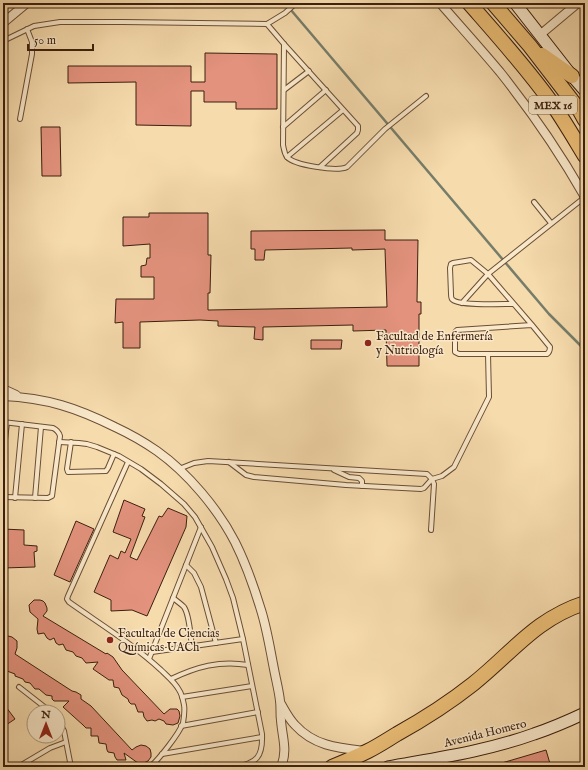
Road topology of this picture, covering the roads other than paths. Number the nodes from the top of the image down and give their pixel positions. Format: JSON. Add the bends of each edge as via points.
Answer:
{"nodes":[{"id":1,"x":27,"y":3,"type":"edge"},
{"id":2,"x":296,"y":3,"type":"edge"},
{"id":3,"x":440,"y":3,"type":"edge"},
{"id":4,"x":469,"y":3,"type":"edge"},
{"id":5,"x":493,"y":3,"type":"edge"},
{"id":6,"x":516,"y":3,"type":"edge"},
{"id":7,"x":578,"y":3,"type":"edge"},
{"id":8,"x":3,"y":23,"type":"edge"},
{"id":9,"x":268,"y":24,"type":"junction"},
{"id":10,"x":27,"y":29,"type":"junction"},
{"id":11,"x":541,"y":34,"type":"junction"},
{"id":12,"x":3,"y":40,"type":"edge"},
{"id":13,"x":284,"y":44,"type":"junction"},
{"id":14,"x":530,"y":46,"type":"junction"},
{"id":15,"x":309,"y":71,"type":"junction"},
{"id":16,"x":572,"y":76,"type":"junction"},
{"id":17,"x":284,"y":90,"type":"junction"},
{"id":18,"x":326,"y":90,"type":"junction"},
{"id":19,"x":585,"y":91,"type":"edge"},
{"id":20,"x":426,"y":96,"type":"dead end"},
{"id":21,"x":344,"y":110,"type":"junction"},
{"id":22,"x":20,"y":119,"type":"dead end"},
{"id":23,"x":585,"y":120,"type":"edge"},
{"id":24,"x":283,"y":127,"type":"junction"},
{"id":25,"x":585,"y":156,"type":"edge"},
{"id":26,"x":287,"y":157,"type":"junction"},
{"id":27,"x":320,"y":167,"type":"junction"},
{"id":28,"x":585,"y":197,"type":"edge"},
{"id":29,"x":534,"y":202,"type":"dead end"},
{"id":30,"x":551,"y":223,"type":"junction"},
{"id":31,"x":488,"y":274,"type":"junction"},
{"id":32,"x":462,"y":303,"type":"junction"},
{"id":33,"x":513,"y":304,"type":"junction"},
{"id":34,"x":532,"y":325,"type":"junction"},
{"id":35,"x":488,"y":354,"type":"junction"},
{"id":36,"x":3,"y":389,"type":"edge"},
{"id":37,"x":3,"y":396,"type":"edge"},
{"id":38,"x":22,"y":397,"type":"junction"},
{"id":39,"x":5,"y":423,"type":"edge"},
{"id":40,"x":22,"y":424,"type":"junction"},
{"id":41,"x":41,"y":427,"type":"junction"},
{"id":42,"x":59,"y":442,"type":"junction"},
{"id":43,"x":71,"y":442,"type":"junction"},
{"id":44,"x":114,"y":454,"type":"junction"},
{"id":45,"x":3,"y":456,"type":"edge"},
{"id":46,"x":128,"y":462,"type":"junction"},
{"id":47,"x":229,"y":462,"type":"junction"},
{"id":48,"x":330,"y":468,"type":"junction"},
{"id":49,"x":179,"y":470,"type":"junction"},
{"id":50,"x":432,"y":479,"type":"junction"},
{"id":51,"x":362,"y":486,"type":"junction"},
{"id":52,"x":3,"y":497,"type":"edge"},
{"id":53,"x":15,"y":498,"type":"junction"},
{"id":54,"x":35,"y":498,"type":"junction"},
{"id":55,"x":201,"y":527,"type":"junction"},
{"id":56,"x":431,"y":530,"type":"dead end"},
{"id":57,"x":186,"y":565,"type":"junction"},
{"id":58,"x":173,"y":598,"type":"junction"},
{"id":59,"x":585,"y":603,"type":"edge"},
{"id":60,"x":243,"y":639,"type":"junction"},
{"id":61,"x":216,"y":643,"type":"junction"},
{"id":62,"x":192,"y":646,"type":"junction"},
{"id":63,"x":152,"y":652,"type":"junction"},
{"id":64,"x":149,"y":659,"type":"junction"},
{"id":65,"x":248,"y":664,"type":"junction"},
{"id":66,"x":170,"y":679,"type":"junction"},
{"id":67,"x":252,"y":686,"type":"junction"},
{"id":68,"x":19,"y":688,"type":"dead end"},
{"id":69,"x":182,"y":697,"type":"junction"},
{"id":70,"x":280,"y":703,"type":"junction"},
{"id":71,"x":40,"y":704,"type":"edge"},
{"id":72,"x":258,"y":712,"type":"junction"},
{"id":73,"x":585,"y":713,"type":"edge"},
{"id":74,"x":181,"y":726,"type":"junction"},
{"id":75,"x":262,"y":737,"type":"junction"},
{"id":76,"x":66,"y":742,"type":"edge"},
{"id":77,"x":61,"y":744,"type":"edge"},
{"id":78,"x":368,"y":751,"type":"junction"},
{"id":79,"x":162,"y":754,"type":"junction"},
{"id":80,"x":18,"y":767,"type":"edge"},
{"id":81,"x":72,"y":767,"type":"edge"},
{"id":82,"x":150,"y":767,"type":"edge"},
{"id":83,"x":235,"y":767,"type":"edge"},
{"id":84,"x":281,"y":767,"type":"edge"},
{"id":85,"x":332,"y":767,"type":"edge"},
{"id":86,"x":388,"y":767,"type":"edge"}],
"edges":[{"from":1,"to":8,"type":"street"},
{"from":2,"to":9,"type":"lane"},
{"from":3,"to":28,"type":"street","via":[[520,97],[570,170]]},
{"from":4,"to":25,"type":"highway","number":"MEX 16","via":[[550,102]]},
{"from":5,"to":14,"type":"highway","number":"MEX 16"},
{"from":6,"to":11,"type":"main road"},
{"from":7,"to":11,"type":"street"},
{"from":9,"to":10,"type":"lane","via":[[74,22],[45,24]]},
{"from":9,"to":13,"type":"lane"},
{"from":10,"to":12,"type":"lane"},
{"from":10,"to":22,"type":"lane","via":[[32,42],[32,54]]},
{"from":11,"to":16,"type":"main road"},
{"from":13,"to":15,"type":"lane"},
{"from":13,"to":17,"type":"lane"},
{"from":14,"to":16,"type":"highway"},
{"from":14,"to":23,"type":"highway","number":"MEX 16"},
{"from":15,"to":17,"type":"lane"},
{"from":15,"to":18,"type":"lane"},
{"from":16,"to":19,"type":"main road"},
{"from":17,"to":24,"type":"lane"},
{"from":18,"to":21,"type":"lane"},
{"from":18,"to":24,"type":"lane"},
{"from":20,"to":27,"type":"lane","via":[[394,120],[347,167]]},
{"from":21,"to":26,"type":"lane"},
{"from":21,"to":27,"type":"lane","via":[[358,126],[357,133]]},
{"from":24,"to":26,"type":"lane","via":[[284,153]]},
{"from":26,"to":27,"type":"lane"},
{"from":28,"to":30,"type":"lane"},
{"from":29,"to":30,"type":"lane"},
{"from":30,"to":31,"type":"lane"},
{"from":31,"to":32,"type":"lane"},
{"from":31,"to":32,"type":"lane","via":[[471,260],[451,264],[451,296],[453,300]]},
{"from":31,"to":33,"type":"lane"},
{"from":32,"to":33,"type":"lane"},
{"from":33,"to":34,"type":"lane"},
{"from":34,"to":35,"type":"lane","via":[[550,347],[549,353]]},
{"from":34,"to":35,"type":"lane","via":[[456,331],[457,353]]},
{"from":35,"to":50,"type":"lane","via":[[489,397],[454,467],[442,476]]},
{"from":36,"to":38,"type":"street"},
{"from":37,"to":38,"type":"street"},
{"from":38,"to":49,"type":"street","via":[[56,403],[90,415],[143,442]]},
{"from":39,"to":40,"type":"lane"},
{"from":39,"to":45,"type":"lane"},
{"from":40,"to":41,"type":"lane"},
{"from":40,"to":53,"type":"lane"},
{"from":41,"to":42,"type":"lane","via":[[57,430]]},
{"from":41,"to":54,"type":"lane"},
{"from":42,"to":43,"type":"lane"},
{"from":42,"to":54,"type":"lane","via":[[52,496]]},
{"from":43,"to":44,"type":"lane","via":[[97,447]]},
{"from":43,"to":44,"type":"lane","via":[[68,472],[106,470]]},
{"from":44,"to":46,"type":"lane"},
{"from":46,"to":55,"type":"lane","via":[[178,499]]},
{"from":46,"to":64,"type":"lane","via":[[67,599]]},
{"from":47,"to":48,"type":"lane"},
{"from":47,"to":49,"type":"lane","via":[[194,463]]},
{"from":47,"to":51,"type":"lane","via":[[246,475],[254,477]]},
{"from":48,"to":50,"type":"lane","via":[[427,474]]},
{"from":48,"to":51,"type":"lane","via":[[349,477],[359,478]]},
{"from":49,"to":70,"type":"street","via":[[218,515],[241,555],[262,611]]},
{"from":50,"to":51,"type":"lane","via":[[421,489]]},
{"from":50,"to":56,"type":"lane","via":[[434,484]]},
{"from":52,"to":53,"type":"lane"},
{"from":53,"to":54,"type":"lane"},
{"from":55,"to":57,"type":"lane"},
{"from":55,"to":60,"type":"lane","via":[[233,598]]},
{"from":57,"to":58,"type":"lane"},
{"from":57,"to":61,"type":"lane","via":[[194,573],[201,587]]},
{"from":58,"to":62,"type":"lane","via":[[186,612]]},
{"from":58,"to":63,"type":"lane"},
{"from":59,"to":78,"type":"highway","via":[[538,626],[473,684],[436,711]]},
{"from":60,"to":61,"type":"lane"},
{"from":60,"to":65,"type":"lane"},
{"from":61,"to":62,"type":"lane"},
{"from":62,"to":63,"type":"lane"},
{"from":63,"to":64,"type":"lane"},
{"from":64,"to":66,"type":"lane"},
{"from":65,"to":66,"type":"lane","via":[[216,664]]},
{"from":65,"to":67,"type":"lane"},
{"from":66,"to":69,"type":"lane"},
{"from":67,"to":69,"type":"lane"},
{"from":67,"to":72,"type":"lane"},
{"from":68,"to":71,"type":"lane"},
{"from":69,"to":74,"type":"lane","via":[[184,714]]},
{"from":70,"to":78,"type":"street","via":[[294,724],[316,741],[335,747]]},
{"from":70,"to":84,"type":"street","via":[[285,746],[285,757]]},
{"from":72,"to":74,"type":"lane"},
{"from":72,"to":75,"type":"lane"},
{"from":73,"to":86,"type":"main road","name":"Avenida Homero","via":[[503,744]]},
{"from":74,"to":79,"type":"lane"},
{"from":75,"to":79,"type":"lane"},
{"from":75,"to":83,"type":"lane","via":[[263,745],[258,756],[253,761]]},
{"from":76,"to":81,"type":"lane"},
{"from":77,"to":80,"type":"lane"},
{"from":78,"to":85,"type":"highway"},
{"from":79,"to":82,"type":"lane"}]}
